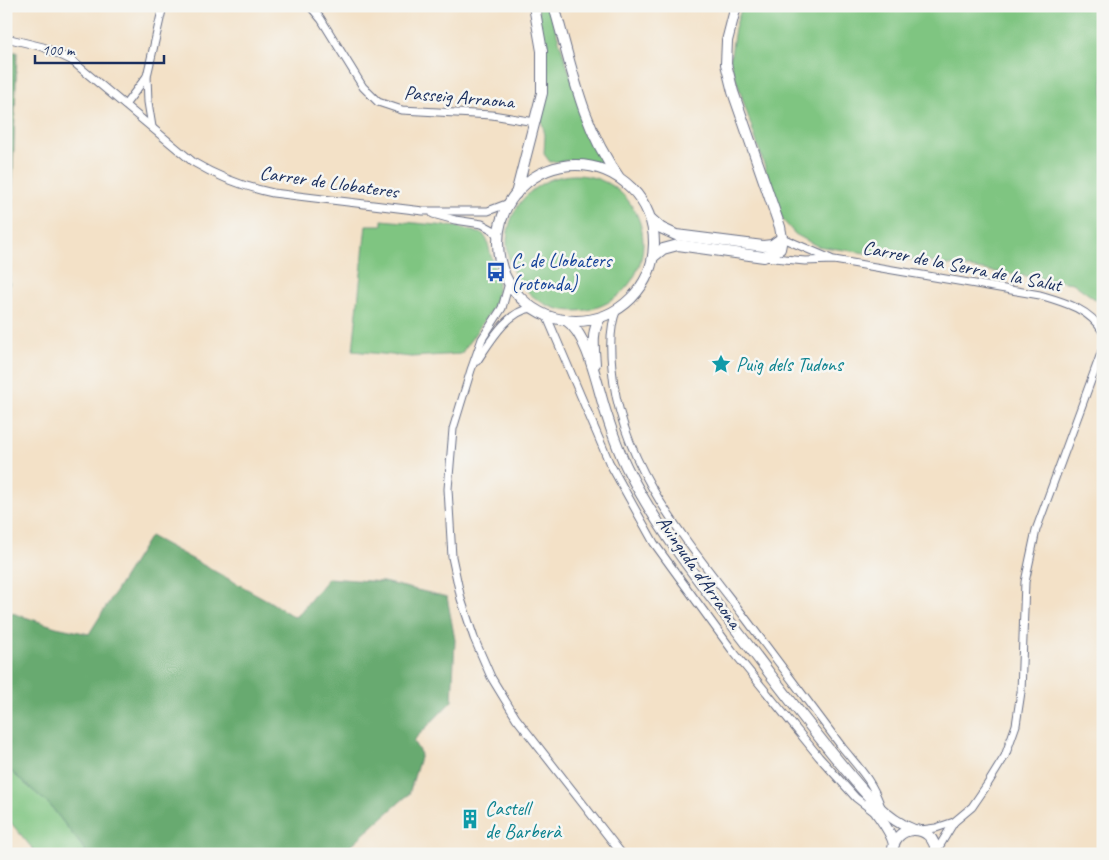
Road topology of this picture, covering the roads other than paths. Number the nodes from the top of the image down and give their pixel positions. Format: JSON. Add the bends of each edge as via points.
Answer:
{"nodes":[{"id":1,"x":163,"y":6,"type":"edge"},
{"id":2,"x":310,"y":6,"type":"edge"},
{"id":3,"x":534,"y":6,"type":"edge"},
{"id":4,"x":554,"y":6,"type":"edge"},
{"id":5,"x":736,"y":6,"type":"edge"},
{"id":6,"x":6,"y":38,"type":"edge"},
{"id":7,"x":147,"y":76,"type":"junction"},
{"id":8,"x":125,"y":105,"type":"junction"},
{"id":9,"x":535,"y":122,"type":"junction"},
{"id":10,"x":152,"y":128,"type":"junction"},
{"id":11,"x":619,"y":177,"type":"junction"},
{"id":12,"x":516,"y":194,"type":"junction"},
{"id":13,"x":509,"y":203,"type":"junction"},
{"id":14,"x":423,"y":211,"type":"junction"},
{"id":15,"x":649,"y":218,"type":"junction"},
{"id":16,"x":498,"y":237,"type":"junction"},
{"id":17,"x":782,"y":238,"type":"junction"},
{"id":18,"x":653,"y":257,"type":"junction"},
{"id":19,"x":764,"y":257,"type":"junction"},
{"id":20,"x":834,"y":260,"type":"junction"},
{"id":21,"x":509,"y":283,"type":"junction"},
{"id":22,"x":532,"y":308,"type":"junction"},
{"id":23,"x":617,"y":309,"type":"junction"},
{"id":24,"x":547,"y":317,"type":"junction"},
{"id":25,"x":600,"y":318,"type":"junction"},
{"id":26,"x":566,"y":320,"type":"junction"},
{"id":27,"x":1103,"y":332,"type":"edge"},
{"id":28,"x":1103,"y":348,"type":"edge"},
{"id":29,"x":470,"y":370,"type":"junction"},
{"id":30,"x":596,"y":378,"type":"junction"},
{"id":31,"x":878,"y":810,"type":"junction"},
{"id":32,"x":589,"y":812,"type":"junction"},
{"id":33,"x":954,"y":822,"type":"junction"},
{"id":34,"x":916,"y":830,"type":"junction"},
{"id":35,"x":892,"y":850,"type":"edge"},
{"id":36,"x":936,"y":853,"type":"edge"},
{"id":37,"x":615,"y":854,"type":"edge"},
{"id":38,"x":622,"y":854,"type":"edge"}],
"edges":[{"from":1,"to":7,"type":"street"},
{"from":2,"to":9,"type":"street","name":"Passeig Arraona","via":[[363,87],[378,102],[402,110],[492,115]]},
{"from":3,"to":9,"type":"main road","via":[[542,51],[542,93]]},
{"from":4,"to":11,"type":"main road","via":[[583,104],[599,145]]},
{"from":5,"to":17,"type":"main road","via":[[727,41],[726,64]]},
{"from":6,"to":8,"type":"street","name":"Carrer de Llobateres","via":[[43,47],[71,60]]},
{"from":7,"to":8,"type":"street"},
{"from":7,"to":10,"type":"street"},
{"from":8,"to":10,"type":"street","name":"Carrer de Llobateres"},
{"from":9,"to":12,"type":"main road"},
{"from":10,"to":14,"type":"street","name":"Carrer de Llobateres","via":[[206,170],[253,189]]},
{"from":11,"to":12,"type":"main road","via":[[598,168],[569,165],[534,177]]},
{"from":11,"to":15,"type":"main road","via":[[638,196]]},
{"from":12,"to":13,"type":"main road"},
{"from":13,"to":14,"type":"street","name":"Carrer de Llobateres","via":[[488,210]]},
{"from":13,"to":16,"type":"main road"},
{"from":14,"to":16,"type":"street","name":"Carrer de Llobateres","via":[[482,224]]},
{"from":15,"to":17,"type":"main road","via":[[676,235],[763,246],[772,245]]},
{"from":15,"to":18,"type":"main road","via":[[655,246]]},
{"from":16,"to":21,"type":"main road","via":[[502,270]]},
{"from":17,"to":19,"type":"main road","via":[[780,249]]},
{"from":17,"to":20,"type":"street","name":"Carrer de la Serra de la Salut"},
{"from":18,"to":19,"type":"main road","name":"Carrer de la Serra de la Salut","via":[[663,249],[678,245]]},
{"from":18,"to":23,"type":"main road","via":[[635,296]]},
{"from":19,"to":20,"type":"street","name":"Carrer de la Serra de la Salut"},
{"from":20,"to":27,"type":"street","name":"Carrer de la Serra de la Salut","via":[[1040,296],[1069,304],[1090,316]]},
{"from":21,"to":22,"type":"main road","via":[[521,300]]},
{"from":21,"to":29,"type":"street","via":[[502,308],[482,339]]},
{"from":22,"to":24,"type":"main road"},
{"from":22,"to":29,"type":"street","via":[[518,312],[509,320]]},
{"from":23,"to":25,"type":"main road"},
{"from":23,"to":31,"type":"street","name":"Avinguda d'Arraona","via":[[612,321],[612,380],[618,412],[641,468],[692,550],[868,778],[874,787]]},
{"from":24,"to":26,"type":"main road"},
{"from":24,"to":31,"type":"street","name":"Avinguda d'Arraona","via":[[609,462],[654,543],[732,650],[819,757],[856,798]]},
{"from":25,"to":26,"type":"main road","via":[[580,322]]},
{"from":25,"to":30,"type":"main road","via":[[593,336]]},
{"from":26,"to":30,"type":"main road","via":[[580,338]]},
{"from":28,"to":33,"type":"street","via":[[1036,530],[1025,582],[1022,692],[1016,725],[1005,756],[988,785]]},
{"from":29,"to":32,"type":"street","via":[[453,429],[448,489],[452,557],[461,599],[474,638],[502,697]]},
{"from":30,"to":31,"type":"main road","name":"Avinguda d'Arraona","via":[[621,454],[658,521],[696,576]]},
{"from":31,"to":34,"type":"main road"},
{"from":31,"to":35,"type":"main road","via":[[889,831]]},
{"from":32,"to":37,"type":"street"},
{"from":32,"to":38,"type":"street"},
{"from":33,"to":34,"type":"street"},
{"from":33,"to":36,"type":"street"},
{"from":34,"to":35,"type":"main road","via":[[901,834]]},
{"from":34,"to":36,"type":"main road","via":[[931,838]]}]}
